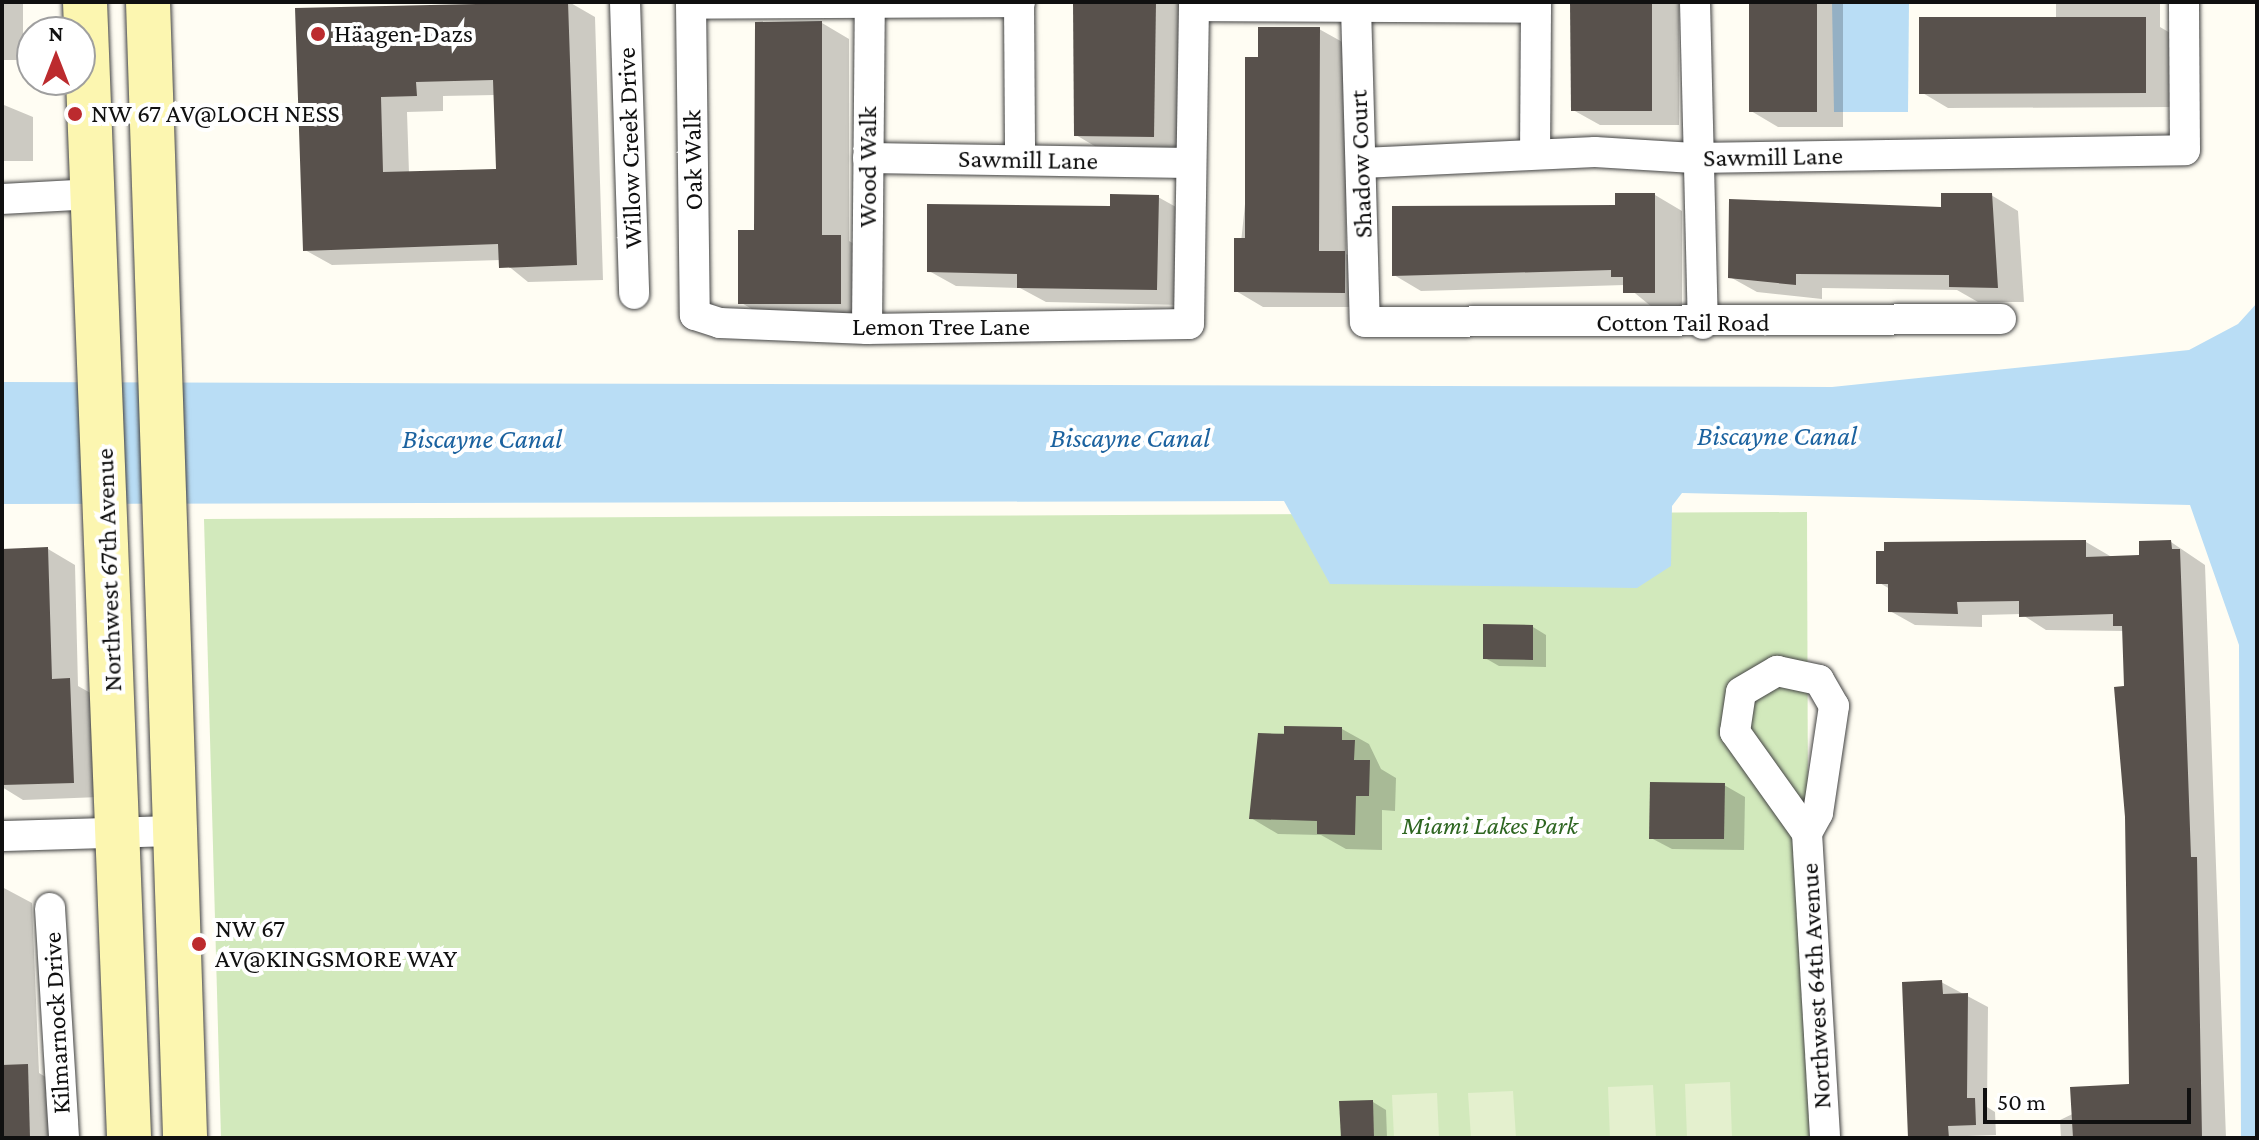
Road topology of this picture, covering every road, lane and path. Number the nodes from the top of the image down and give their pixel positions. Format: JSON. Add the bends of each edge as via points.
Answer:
{"nodes":[{"id":1,"x":85,"y":2,"type":"edge"},
{"id":2,"x":148,"y":2,"type":"edge"},
{"id":3,"x":625,"y":2,"type":"edge"},
{"id":4,"x":1020,"y":2,"type":"edge"},
{"id":5,"x":1695,"y":2,"type":"edge"},
{"id":6,"x":2184,"y":2,"type":"edge"},
{"id":7,"x":870,"y":4,"type":"edge"},
{"id":8,"x":1194,"y":4,"type":"edge"},
{"id":9,"x":1536,"y":5,"type":"edge"},
{"id":10,"x":1356,"y":7,"type":"junction"},
{"id":11,"x":153,"y":105,"type":"junction"},
{"id":12,"x":1535,"y":154,"type":"junction"},
{"id":13,"x":868,"y":158,"type":"junction"},
{"id":14,"x":1694,"y":158,"type":"junction"},
{"id":15,"x":1020,"y":159,"type":"junction"},
{"id":16,"x":1189,"y":163,"type":"junction"},
{"id":17,"x":1362,"y":163,"type":"junction"},
{"id":18,"x":93,"y":194,"type":"junction"},
{"id":19,"x":2,"y":199,"type":"edge"},
{"id":20,"x":154,"y":279,"type":"junction"},
{"id":21,"x":634,"y":294,"type":"dead end"},
{"id":22,"x":695,"y":315,"type":"joint"},
{"id":23,"x":2001,"y":319,"type":"dead end"},
{"id":24,"x":1365,"y":322,"type":"joint"},
{"id":25,"x":1703,"y":324,"type":"junction"},
{"id":26,"x":867,"y":329,"type":"junction"},
{"id":27,"x":175,"y":831,"type":"junction"},
{"id":28,"x":117,"y":832,"type":"junction"},
{"id":29,"x":1807,"y":833,"type":"junction"},
{"id":30,"x":2,"y":836,"type":"edge"},
{"id":31,"x":50,"y":908,"type":"dead end"},
{"id":32,"x":64,"y":1138,"type":"edge"},
{"id":33,"x":129,"y":1138,"type":"edge"},
{"id":34,"x":185,"y":1138,"type":"edge"},
{"id":35,"x":1825,"y":1138,"type":"edge"}],
"edges":[{"from":1,"to":18,"type":"main road","name":"Northwest 67th Avenue"},
{"from":2,"to":11,"type":"main road","name":"Northwest 67th Avenue"},
{"from":3,"to":21,"type":"street","name":"Willow Creek Drive"},
{"from":4,"to":7,"type":"street"},
{"from":4,"to":15,"type":"street"},
{"from":5,"to":14,"type":"street"},
{"from":6,"to":14,"type":"street","name":"Sawmill Lane","via":[[2185,150]]},
{"from":7,"to":13,"type":"street","name":"Wood Walk"},
{"from":7,"to":22,"type":"street","name":"Oak Walk","via":[[691,4]]},
{"from":8,"to":10,"type":"street"},
{"from":8,"to":16,"type":"street"},
{"from":9,"to":10,"type":"street"},
{"from":9,"to":12,"type":"street"},
{"from":10,"to":17,"type":"street","name":"Shadow Court"},
{"from":11,"to":18,"type":"main road","via":[[115,179]]},
{"from":11,"to":20,"type":"main road","name":"Northwest 67th Avenue"},
{"from":12,"to":14,"type":"street","name":"Sawmill Lane"},
{"from":12,"to":17,"type":"street","name":"Sawmill Lane"},
{"from":13,"to":15,"type":"street","name":"Sawmill Lane"},
{"from":13,"to":26,"type":"street","name":"Wood Walk"},
{"from":14,"to":25,"type":"street"},
{"from":15,"to":16,"type":"street","name":"Sawmill Lane"},
{"from":16,"to":26,"type":"street","name":"Lemon Tree Lane","via":[[1189,324]]},
{"from":17,"to":24,"type":"street","name":"Shadow Court"},
{"from":18,"to":19,"type":"street"},
{"from":18,"to":20,"type":"main road","via":[[114,205]]},
{"from":18,"to":28,"type":"main road","name":"Northwest 67th Avenue"},
{"from":20,"to":27,"type":"main road","name":"Northwest 67th Avenue"},
{"from":22,"to":26,"type":"street","name":"Lemon Tree Lane","via":[[720,323]]},
{"from":23,"to":25,"type":"street","name":"Cotton Tail Road"},
{"from":24,"to":25,"type":"street","name":"Cotton Tail Road"},
{"from":27,"to":28,"type":"street"},
{"from":27,"to":34,"type":"main road","name":"Northwest 67th Avenue"},
{"from":28,"to":30,"type":"street"},
{"from":28,"to":33,"type":"main road","name":"Northwest 67th Avenue"},
{"from":29,"to":29,"type":"street","name":"Northwest 64th Avenue","via":[[1818,813],[1834,706],[1819,680],[1777,671],[1741,692],[1735,732]]},
{"from":29,"to":35,"type":"street","name":"Northwest 64th Avenue"},
{"from":31,"to":32,"type":"street","name":"Kilmarnock Drive"}]}
